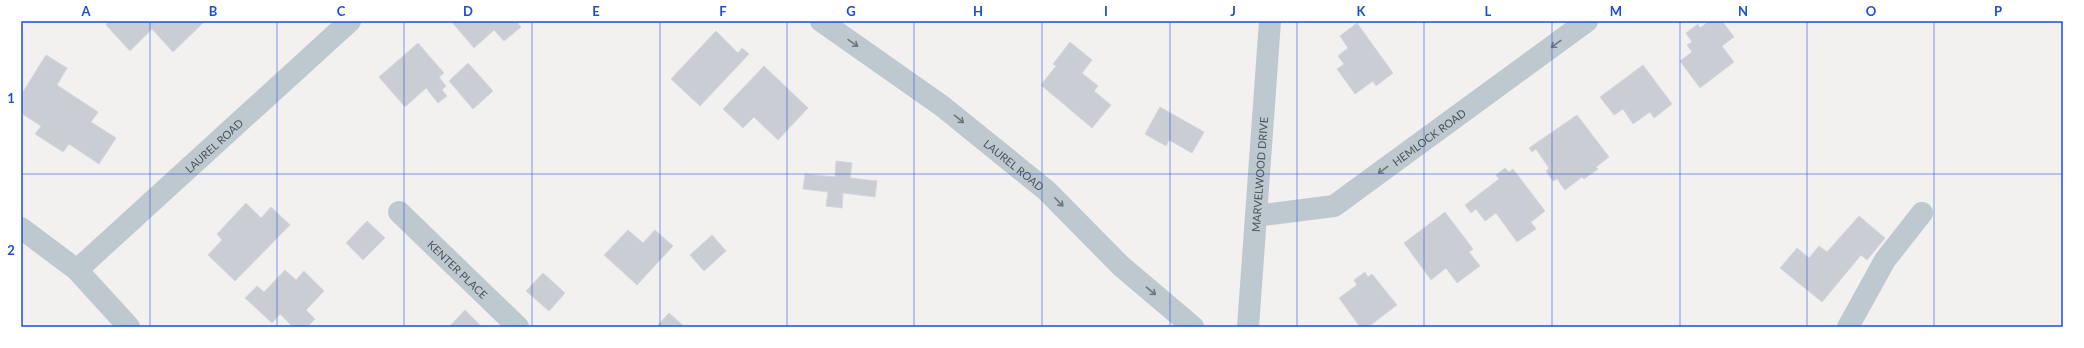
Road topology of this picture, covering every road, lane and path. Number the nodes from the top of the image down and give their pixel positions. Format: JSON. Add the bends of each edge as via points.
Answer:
{"nodes":[{"id":1,"x":350,"y":21,"type":"edge"},
{"id":2,"x":821,"y":21,"type":"edge"},
{"id":3,"x":1270,"y":21,"type":"edge"},
{"id":4,"x":1588,"y":21,"type":"edge"},
{"id":5,"x":399,"y":212,"type":"dead end"},
{"id":6,"x":1922,"y":214,"type":"dead end"},
{"id":7,"x":1256,"y":216,"type":"junction"},
{"id":8,"x":21,"y":228,"type":"edge"},
{"id":9,"x":77,"y":270,"type":"junction"},
{"id":10,"x":129,"y":327,"type":"edge"},
{"id":11,"x":518,"y":327,"type":"edge"},
{"id":12,"x":1193,"y":327,"type":"edge"},
{"id":13,"x":1248,"y":327,"type":"edge"},
{"id":14,"x":1848,"y":327,"type":"edge"}],
"edges":[{"from":1,"to":9,"type":"street","name":"LAUREL ROAD"},
{"from":2,"to":12,"type":"street","name":"LAUREL ROAD","one_way":true,"via":[[942,106],[1048,191],[1121,266]]},
{"from":3,"to":7,"type":"street","name":"MARVELWOOD DRIVE"},
{"from":4,"to":7,"type":"street","name":"HEMLOCK ROAD","one_way":true,"via":[[1334,206]]},
{"from":5,"to":11,"type":"street","name":"KENTER PLACE"},
{"from":6,"to":14,"type":"street","via":[[1885,260]]},
{"from":7,"to":13,"type":"street","name":"MARVELWOOD DRIVE"},
{"from":8,"to":9,"type":"street"},
{"from":9,"to":10,"type":"street"}]}
